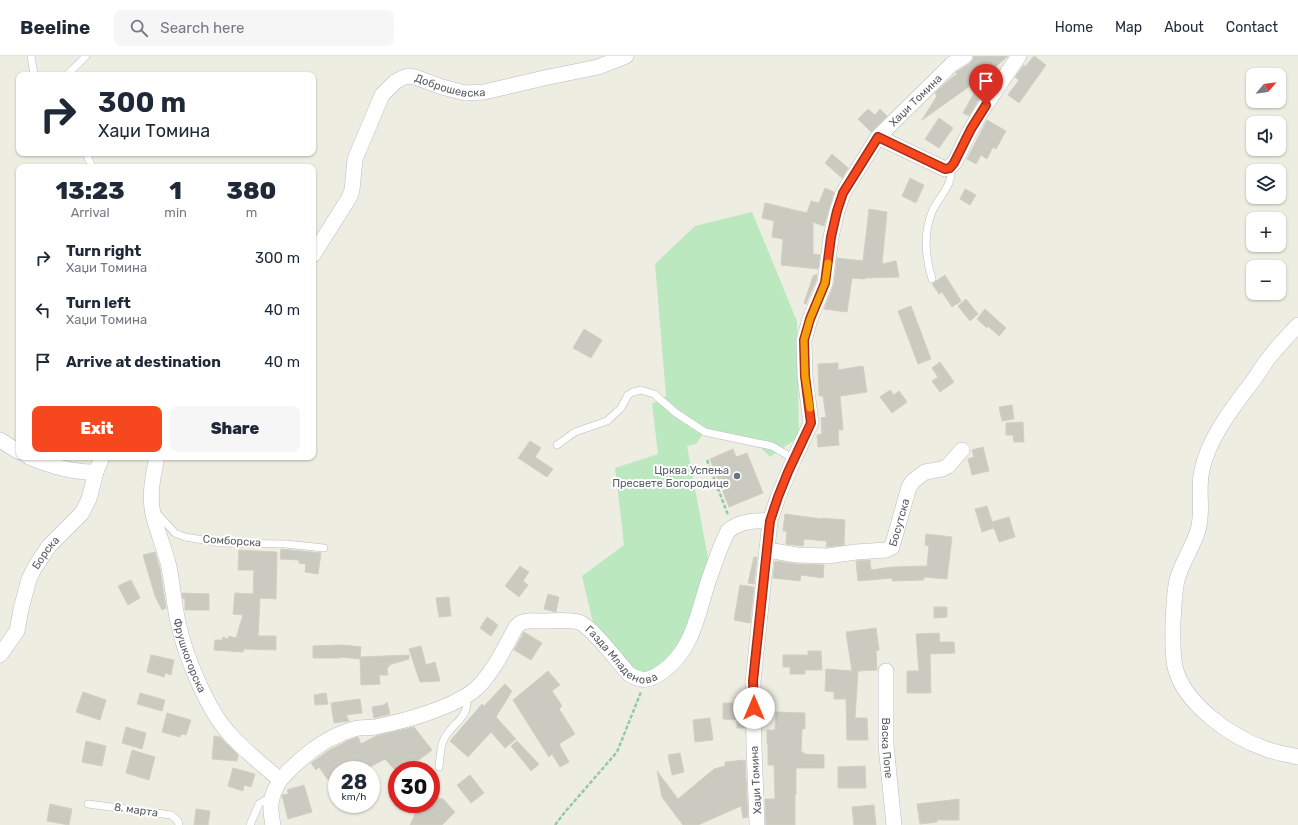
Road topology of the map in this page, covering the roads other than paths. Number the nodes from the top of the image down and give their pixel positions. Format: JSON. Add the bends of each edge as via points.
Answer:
{"nodes":[{"id":1,"x":31,"y":56,"type":"edge"},
{"id":2,"x":86,"y":56,"type":"edge"},
{"id":3,"x":626,"y":56,"type":"edge"},
{"id":4,"x":1019,"y":56,"type":"edge"},
{"id":5,"x":959,"y":60,"type":"edge"},
{"id":6,"x":34,"y":72,"type":"edge"},
{"id":7,"x":70,"y":72,"type":"edge"},
{"id":8,"x":878,"y":137,"type":"junction"},
{"id":9,"x":950,"y":168,"type":"junction"},
{"id":10,"x":316,"y":250,"type":"edge"},
{"id":11,"x":932,"y":278,"type":"dead end"},
{"id":12,"x":1298,"y":325,"type":"edge"},
{"id":13,"x":0,"y":440,"type":"edge"},
{"id":14,"x":556,"y":445,"type":"dead end"},
{"id":15,"x":16,"y":450,"type":"edge"},
{"id":16,"x":962,"y":450,"type":"dead end"},
{"id":17,"x":794,"y":459,"type":"junction"},
{"id":18,"x":37,"y":460,"type":"edge"},
{"id":19,"x":101,"y":460,"type":"edge"},
{"id":20,"x":156,"y":460,"type":"edge"},
{"id":21,"x":96,"y":472,"type":"junction"},
{"id":22,"x":152,"y":508,"type":"junction"},
{"id":23,"x":770,"y":521,"type":"junction"},
{"id":24,"x":324,"y":548,"type":"dead end"},
{"id":25,"x":767,"y":550,"type":"junction"},
{"id":26,"x":0,"y":654,"type":"edge"},
{"id":27,"x":886,"y":671,"type":"dead end"},
{"id":28,"x":466,"y":696,"type":"junction"},
{"id":29,"x":1298,"y":757,"type":"edge"},
{"id":30,"x":440,"y":761,"type":"edge"},
{"id":31,"x":280,"y":780,"type":"junction"},
{"id":32,"x":272,"y":795,"type":"junction"},
{"id":33,"x":88,"y":804,"type":"dead end"},
{"id":34,"x":179,"y":825,"type":"edge"},
{"id":35,"x":250,"y":825,"type":"edge"},
{"id":36,"x":273,"y":825,"type":"edge"},
{"id":37,"x":757,"y":825,"type":"edge"},
{"id":38,"x":894,"y":825,"type":"edge"}],
"edges":[{"from":1,"to":6,"type":"lane"},
{"from":2,"to":7,"type":"lane"},
{"from":3,"to":10,"type":"street","name":"Доброшевска","via":[[598,66],[484,92],[465,93],[415,76],[394,82],[382,95],[355,159],[349,198]]},
{"from":4,"to":9,"type":"street","via":[[971,129]]},
{"from":5,"to":8,"type":"street","name":"Хаџи Томина"},
{"from":8,"to":9,"type":"street","name":"Хаџи Томина","via":[[945,169]]},
{"from":8,"to":17,"type":"street","name":"Хаџи Томина","via":[[843,193],[837,211],[825,283],[804,340],[805,376],[811,423]]},
{"from":9,"to":11,"type":"lane","via":[[950,182],[935,206],[927,231],[926,254]]},
{"from":12,"to":29,"type":"street","via":[[1268,358],[1237,401],[1206,456],[1200,482],[1200,520],[1177,582],[1173,631],[1177,675],[1188,694],[1201,708],[1227,729],[1254,745]]},
{"from":13,"to":15,"type":"street"},
{"from":14,"to":17,"type":"lane","via":[[576,432],[607,421],[621,408],[628,395],[641,390],[654,394],[676,413],[705,432],[772,446]]},
{"from":16,"to":25,"type":"street","name":"Босутска","via":[[948,466],[925,472],[913,481],[892,547],[886,550],[828,556],[797,555]]},
{"from":17,"to":23,"type":"street","name":"Хаџи Томина"},
{"from":18,"to":21,"type":"street","via":[[60,468]]},
{"from":19,"to":21,"type":"street","name":"Борска"},
{"from":20,"to":22,"type":"street","name":"Фрушкогорска","via":[[153,473]]},
{"from":21,"to":26,"type":"street","name":"Борска","via":[[90,499],[82,512],[49,546],[29,579],[17,631]]},
{"from":22,"to":24,"type":"lane","name":"Сомборска","via":[[175,533],[185,537],[222,543],[286,544]]},
{"from":22,"to":31,"type":"street","name":"Фрушкогорска","via":[[169,566],[179,627],[201,688],[226,730]]},
{"from":23,"to":25,"type":"street","name":"Хаџи Томина"},
{"from":23,"to":28,"type":"street","name":"Газда Младенова","via":[[747,522],[728,531],[709,580],[695,627],[686,645],[677,659],[652,679],[646,680],[629,674],[593,632],[580,622],[524,621],[519,622],[500,657],[483,681]]},
{"from":25,"to":37,"type":"street","name":"Хаџи Томина","via":[[753,681]]},
{"from":27,"to":38,"type":"street","name":"Васка Попе","via":[[886,745]]},
{"from":28,"to":30,"type":"lane","via":[[468,704],[465,714],[444,739]]},
{"from":28,"to":31,"type":"street","name":"Газда Младенова","via":[[438,709],[374,727],[355,729],[337,736],[312,750]]},
{"from":31,"to":32,"type":"street"},
{"from":32,"to":35,"type":"lane","via":[[259,804]]},
{"from":32,"to":36,"type":"street"},
{"from":33,"to":34,"type":"lane","name":"8. марта","via":[[171,816]]}]}
